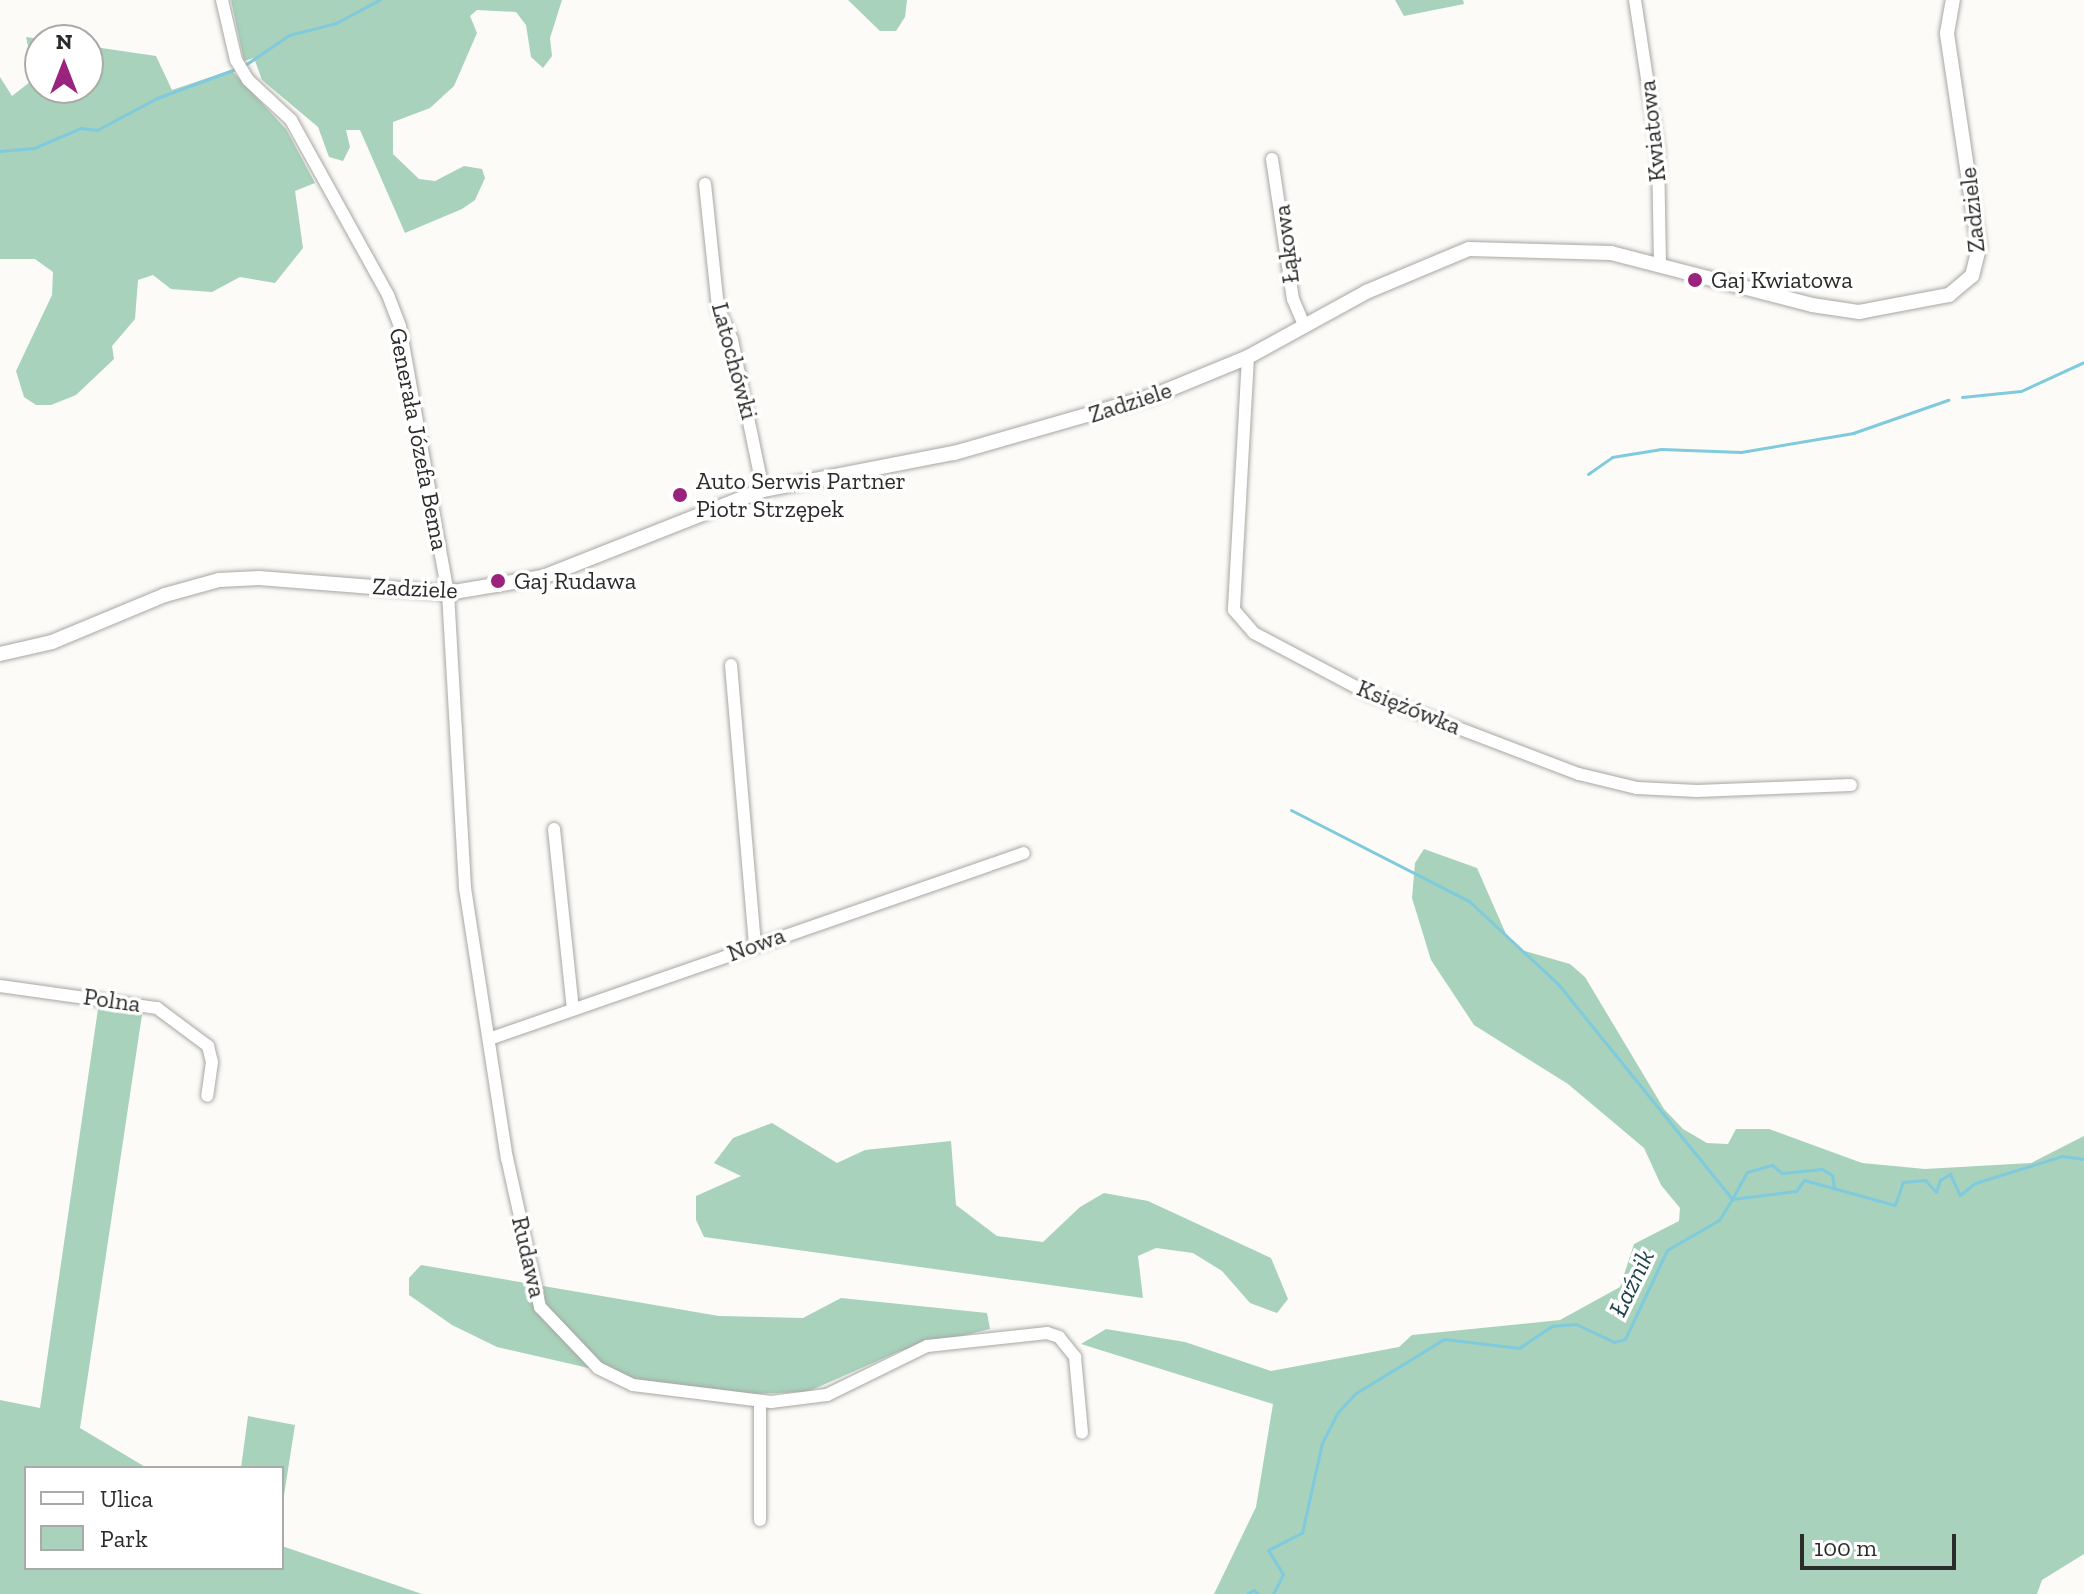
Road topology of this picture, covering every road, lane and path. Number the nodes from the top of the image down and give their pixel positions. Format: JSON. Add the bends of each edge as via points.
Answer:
{"nodes":[{"id":1,"x":222,"y":0,"type":"edge"},
{"id":2,"x":1635,"y":0,"type":"edge"},
{"id":3,"x":1953,"y":0,"type":"edge"},
{"id":4,"x":1272,"y":159,"type":"dead end"},
{"id":5,"x":705,"y":184,"type":"dead end"},
{"id":6,"x":1660,"y":263,"type":"junction"},
{"id":7,"x":1305,"y":327,"type":"junction"},
{"id":8,"x":1248,"y":357,"type":"junction"},
{"id":9,"x":763,"y":490,"type":"junction"},
{"id":10,"x":448,"y":593,"type":"junction"},
{"id":11,"x":0,"y":654,"type":"edge"},
{"id":12,"x":731,"y":665,"type":"dead end"},
{"id":13,"x":1851,"y":785,"type":"dead end"},
{"id":14,"x":554,"y":829,"type":"dead end"},
{"id":15,"x":1024,"y":853,"type":"dead end"},
{"id":16,"x":755,"y":944,"type":"junction"},
{"id":17,"x":0,"y":986,"type":"edge"},
{"id":18,"x":573,"y":1009,"type":"junction"},
{"id":19,"x":489,"y":1039,"type":"junction"},
{"id":20,"x":207,"y":1096,"type":"dead end"},
{"id":21,"x":760,"y":1401,"type":"junction"},
{"id":22,"x":1082,"y":1433,"type":"dead end"},
{"id":23,"x":760,"y":1520,"type":"dead end"}],
"edges":[{"from":1,"to":10,"type":"street","name":"Generała Józefa Bema","via":[[236,60],[248,80],[291,120],[388,295],[400,327]]},
{"from":2,"to":6,"type":"street","name":"Kwiatowa","via":[[1658,151]]},
{"from":3,"to":6,"type":"street","name":"Zadziele","via":[[1947,33],[1979,248],[1978,263],[1960,288],[1911,306],[1859,312],[1812,305]]},
{"from":4,"to":7,"type":"street","name":"Łąkowa","via":[[1293,299]]},
{"from":5,"to":9,"type":"street","name":"Latochówki","via":[[718,308],[732,340]]},
{"from":6,"to":7,"type":"street","name":"Zadziele","via":[[1587,250],[1469,249],[1366,292]]},
{"from":7,"to":8,"type":"street","name":"Zadziele"},
{"from":8,"to":9,"type":"street","name":"Zadziele","via":[[1153,396],[1012,439]]},
{"from":8,"to":13,"type":"street","name":"Księżówka","via":[[1234,610],[1254,633],[1369,694],[1579,774],[1637,788],[1697,791]]},
{"from":9,"to":10,"type":"street","name":"Zadziele","via":[[565,570],[500,587]]},
{"from":10,"to":11,"type":"street","name":"Zadziele","via":[[259,578],[219,580],[165,595],[52,642]]},
{"from":10,"to":19,"type":"street","name":"Rudawa","via":[[460,832]]},
{"from":12,"to":16,"type":"street"},
{"from":14,"to":18,"type":"street"},
{"from":15,"to":16,"type":"street","name":"Nowa"},
{"from":16,"to":18,"type":"street","name":"Nowa"},
{"from":17,"to":20,"type":"street","name":"Polna","via":[[157,1008],[208,1046],[212,1062]]},
{"from":18,"to":19,"type":"street","name":"Nowa"},
{"from":19,"to":21,"type":"street","name":"Rudawa","via":[[507,1158],[540,1307],[598,1368],[633,1385]]},
{"from":21,"to":22,"type":"street","name":"Rudawa","via":[[827,1395],[927,1346],[1038,1331],[1059,1337],[1075,1357]]},
{"from":21,"to":23,"type":"street"}]}
